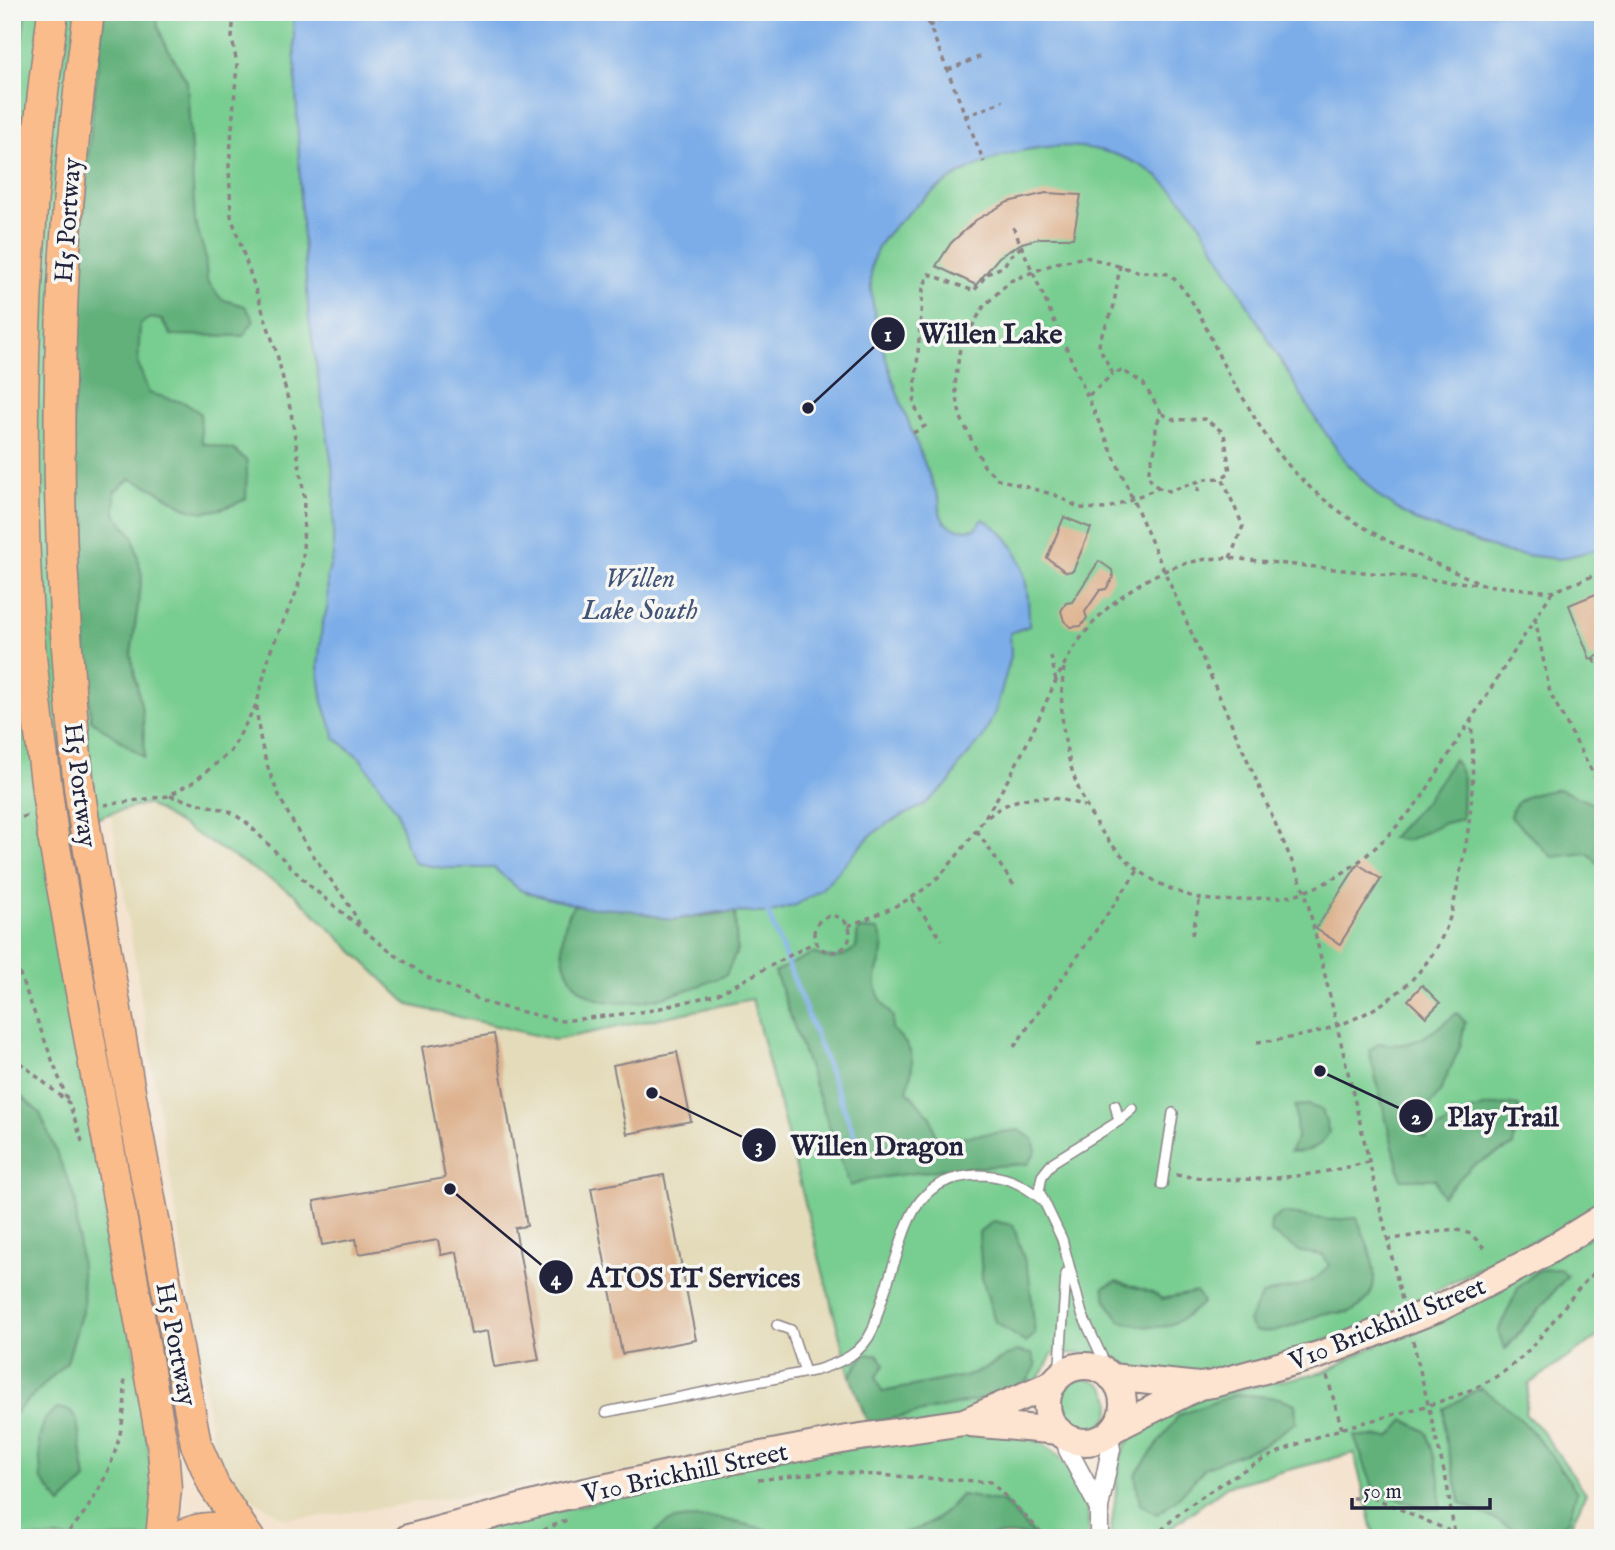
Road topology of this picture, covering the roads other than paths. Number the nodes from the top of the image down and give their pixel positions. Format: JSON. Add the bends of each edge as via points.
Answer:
{"nodes":[{"id":1,"x":52,"y":12,"type":"edge"},
{"id":2,"x":89,"y":12,"type":"edge"},
{"id":3,"x":1115,"y":1105,"type":"dead end"},
{"id":4,"x":1133,"y":1109,"type":"dead end"},
{"id":5,"x":1174,"y":1113,"type":"dead end"},
{"id":6,"x":1119,"y":1121,"type":"junction"},
{"id":7,"x":1162,"y":1185,"type":"dead end"},
{"id":8,"x":1041,"y":1199,"type":"junction"},
{"id":9,"x":1603,"y":1217,"type":"edge"},
{"id":10,"x":1066,"y":1261,"type":"junction"},
{"id":11,"x":777,"y":1325,"type":"dead end"},
{"id":12,"x":805,"y":1372,"type":"junction"},
{"id":13,"x":1108,"y":1374,"type":"junction"},
{"id":14,"x":1057,"y":1380,"type":"junction"},
{"id":15,"x":1199,"y":1386,"type":"junction"},
{"id":16,"x":606,"y":1412,"type":"dead end"},
{"id":17,"x":964,"y":1422,"type":"junction"},
{"id":18,"x":1111,"y":1432,"type":"junction"},
{"id":19,"x":1062,"y":1434,"type":"junction"},
{"id":20,"x":1099,"y":1508,"type":"junction"},
{"id":21,"x":248,"y":1537,"type":"edge"},
{"id":22,"x":161,"y":1538,"type":"edge"},
{"id":23,"x":177,"y":1538,"type":"edge"},
{"id":24,"x":408,"y":1538,"type":"edge"},
{"id":25,"x":1099,"y":1538,"type":"edge"}],
"edges":[{"from":1,"to":22,"type":"main road","name":"H5 Portway","bridge":true,"via":[[34,181],[23,402],[30,634],[53,836],[163,1449],[166,1488]]},
{"from":2,"to":21,"type":"main road","name":"H5 Portway","bridge":true,"via":[[67,189],[57,406],[61,575],[79,787],[196,1444],[214,1486]]},
{"from":3,"to":6,"type":"lane"},
{"from":4,"to":6,"type":"lane"},
{"from":5,"to":7,"type":"lane"},
{"from":6,"to":8,"type":"lane","via":[[1049,1166],[1040,1185]]},
{"from":8,"to":10,"type":"lane","via":[[1062,1239]]},
{"from":8,"to":12,"type":"lane","via":[[1024,1185],[989,1175],[948,1179],[927,1193],[908,1220],[868,1340],[838,1363]]},
{"from":9,"to":15,"type":"street","name":"V10 Brickhill Street","bridge":true,"via":[[1541,1256],[1439,1308],[1319,1355]]},
{"from":10,"to":13,"type":"lane"},
{"from":10,"to":14,"type":"lane"},
{"from":11,"to":12,"type":"lane","via":[[791,1331]]},
{"from":12,"to":16,"type":"lane"},
{"from":13,"to":14,"type":"street","via":[[1086,1366],[1067,1371]]},
{"from":13,"to":15,"type":"street","name":"V10 Brickhill Street"},
{"from":13,"to":18,"type":"street","via":[[1118,1386],[1123,1407]]},
{"from":14,"to":17,"type":"street","name":"V10 Brickhill Street"},
{"from":14,"to":19,"type":"street","via":[[1048,1408]]},
{"from":15,"to":18,"type":"street","name":"V10 Brickhill Street"},
{"from":17,"to":19,"type":"street","name":"V10 Brickhill Street"},
{"from":17,"to":24,"type":"street","name":"V10 Brickhill Street","via":[[847,1438],[715,1464],[556,1498]]},
{"from":18,"to":19,"type":"street","via":[[1082,1442]]},
{"from":18,"to":20,"type":"street"},
{"from":19,"to":20,"type":"street"},
{"from":20,"to":25,"type":"street"},
{"from":21,"to":23,"type":"main road","via":[[210,1527]]}]}
